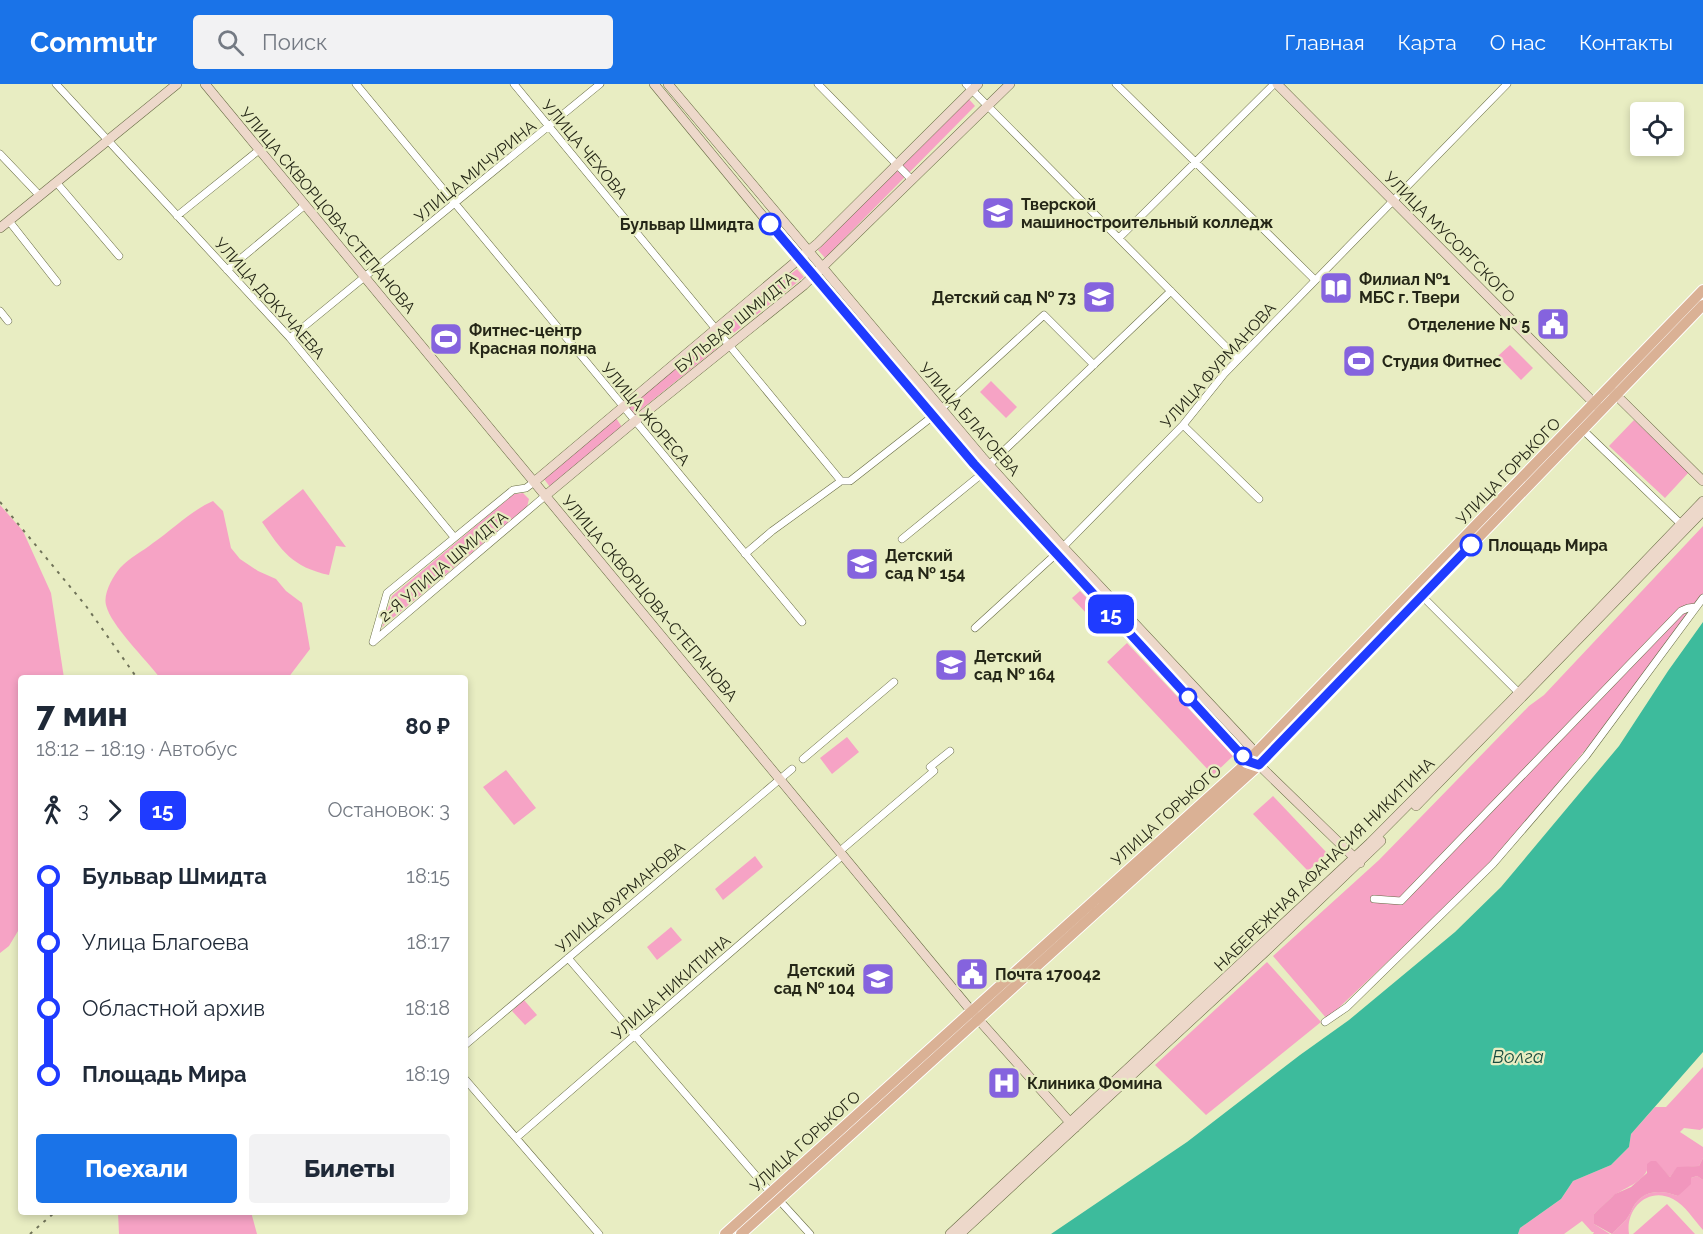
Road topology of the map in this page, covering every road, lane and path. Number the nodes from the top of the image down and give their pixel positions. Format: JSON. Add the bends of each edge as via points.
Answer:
{"nodes":[{"id":1,"x":177,"y":84,"type":"edge"},
{"id":2,"x":205,"y":84,"type":"edge"},
{"id":3,"x":356,"y":84,"type":"edge"},
{"id":4,"x":514,"y":84,"type":"edge"},
{"id":5,"x":600,"y":84,"type":"edge"},
{"id":6,"x":654,"y":84,"type":"edge"},
{"id":7,"x":668,"y":84,"type":"edge"},
{"id":8,"x":818,"y":84,"type":"edge"},
{"id":9,"x":1010,"y":84,"type":"edge"},
{"id":10,"x":1116,"y":84,"type":"edge"},
{"id":11,"x":1275,"y":84,"type":"edge"},
{"id":12,"x":1507,"y":84,"type":"edge"},
{"id":13,"x":58,"y":85,"type":"edge"},
{"id":14,"x":972,"y":86,"type":"edge"},
{"id":15,"x":987,"y":106,"type":"junction"},
{"id":16,"x":549,"y":127,"type":"junction"},
{"id":17,"x":108,"y":140,"type":"junction"},
{"id":18,"x":259,"y":150,"type":"junction"},
{"id":19,"x":0,"y":154,"type":"edge"},
{"id":20,"x":1195,"y":163,"type":"junction"},
{"id":21,"x":897,"y":165,"type":"junction"},
{"id":22,"x":912,"y":180,"type":"junction"},
{"id":23,"x":56,"y":182,"type":"junction"},
{"id":24,"x":40,"y":196,"type":"junction"},
{"id":25,"x":1393,"y":201,"type":"junction"},
{"id":26,"x":305,"y":205,"type":"junction"},
{"id":27,"x":455,"y":205,"type":"junction"},
{"id":28,"x":177,"y":216,"type":"junction"},
{"id":29,"x":9,"y":221,"type":"junction"},
{"id":30,"x":0,"y":228,"type":"edge"},
{"id":31,"x":1119,"y":238,"type":"junction"},
{"id":32,"x":808,"y":252,"type":"junction"},
{"id":33,"x":118,"y":256,"type":"dead end"},
{"id":34,"x":799,"y":259,"type":"junction"},
{"id":35,"x":822,"y":268,"type":"junction"},
{"id":36,"x":227,"y":270,"type":"junction"},
{"id":37,"x":814,"y":276,"type":"junction"},
{"id":38,"x":365,"y":277,"type":"junction"},
{"id":39,"x":1315,"y":280,"type":"junction"},
{"id":40,"x":57,"y":282,"type":"dead end"},
{"id":41,"x":1703,"y":290,"type":"edge"},
{"id":42,"x":1171,"y":291,"type":"junction"},
{"id":43,"x":1703,"y":305,"type":"edge"},
{"id":44,"x":0,"y":311,"type":"edge"},
{"id":45,"x":8,"y":321,"type":"dead end"},
{"id":46,"x":717,"y":330,"type":"junction"},
{"id":47,"x":290,"y":338,"type":"junction"},
{"id":48,"x":730,"y":345,"type":"junction"},
{"id":49,"x":1238,"y":359,"type":"junction"},
{"id":50,"x":1094,"y":365,"type":"junction"},
{"id":51,"x":1613,"y":391,"type":"junction"},
{"id":52,"x":1598,"y":407,"type":"junction"},
{"id":53,"x":623,"y":408,"type":"junction"},
{"id":54,"x":941,"y":409,"type":"junction"},
{"id":55,"x":933,"y":416,"type":"junction"},
{"id":56,"x":634,"y":421,"type":"junction"},
{"id":57,"x":1183,"y":425,"type":"junction"},
{"id":58,"x":1583,"y":430,"type":"junction"},
{"id":59,"x":989,"y":465,"type":"junction"},
{"id":60,"x":982,"y":473,"type":"junction"},
{"id":61,"x":1703,"y":480,"type":"edge"},
{"id":62,"x":841,"y":481,"type":"junction"},
{"id":63,"x":534,"y":482,"type":"junction"},
{"id":64,"x":546,"y":496,"type":"junction"},
{"id":65,"x":1259,"y":498,"type":"dead end"},
{"id":66,"x":1703,"y":501,"type":"edge"},
{"id":67,"x":1703,"y":511,"type":"edge"},
{"id":68,"x":1685,"y":523,"type":"junction"},
{"id":69,"x":454,"y":537,"type":"junction"},
{"id":70,"x":902,"y":539,"type":"dead end"},
{"id":71,"x":1060,"y":551,"type":"junction"},
{"id":72,"x":745,"y":554,"type":"junction"},
{"id":73,"x":1419,"y":592,"type":"junction"},
{"id":74,"x":1703,"y":598,"type":"edge"},
{"id":75,"x":1696,"y":607,"type":"junction"},
{"id":76,"x":802,"y":622,"type":"dead end"},
{"id":77,"x":975,"y":628,"type":"dead end"},
{"id":78,"x":894,"y":682,"type":"dead end"},
{"id":79,"x":1519,"y":693,"type":"junction"},
{"id":80,"x":950,"y":750,"type":"dead end"},
{"id":81,"x":1256,"y":753,"type":"junction"},
{"id":82,"x":803,"y":759,"type":"dead end"},
{"id":83,"x":1247,"y":761,"type":"junction"},
{"id":84,"x":1259,"y":765,"type":"junction"},
{"id":85,"x":792,"y":769,"type":"dead end"},
{"id":86,"x":780,"y":779,"type":"junction"},
{"id":87,"x":841,"y":853,"type":"junction"},
{"id":88,"x":1358,"y":860,"type":"junction"},
{"id":89,"x":1374,"y":899,"type":"dead end"},
{"id":90,"x":568,"y":958,"type":"junction"},
{"id":91,"x":975,"y":1015,"type":"junction"},
{"id":92,"x":1325,"y":1022,"type":"dead end"},
{"id":93,"x":635,"y":1035,"type":"junction"},
{"id":94,"x":468,"y":1042,"type":"edge"},
{"id":95,"x":468,"y":1082,"type":"edge"},
{"id":96,"x":1073,"y":1126,"type":"junction"},
{"id":97,"x":516,"y":1138,"type":"junction"},
{"id":98,"x":775,"y":1196,"type":"junction"},
{"id":99,"x":599,"y":1234,"type":"edge"},
{"id":100,"x":725,"y":1234,"type":"edge"},
{"id":101,"x":741,"y":1234,"type":"edge"},
{"id":102,"x":810,"y":1234,"type":"edge"},
{"id":103,"x":950,"y":1234,"type":"edge"},
{"id":104,"x":960,"y":1234,"type":"edge"}],
"edges":[{"from":1,"to":17,"type":"main road"},
{"from":2,"to":18,"type":"main road","name":"УЛИЦА СКВОРЦОВА-СТЕПАНОВА"},
{"from":3,"to":27,"type":"street","name":"УЛИЦА ЖОРЕСА"},
{"from":4,"to":16,"type":"street","name":"УЛИЦА ЧЕХОВА"},
{"from":5,"to":16,"type":"street","name":"УЛИЦА МИЧУРИНА"},
{"from":6,"to":34,"type":"main road","name":"УЛИЦА БЛАГОЕВА"},
{"from":7,"to":32,"type":"main road","name":"УЛИЦА БЛАГОЕВА"},
{"from":8,"to":21,"type":"street"},
{"from":9,"to":15,"type":"main road","name":"БУЛЬВАР ШМИДТА"},
{"from":10,"to":20,"type":"street"},
{"from":11,"to":20,"type":"street"},
{"from":11,"to":25,"type":"main road","name":"УЛИЦА МУСОРГСКОГО"},
{"from":12,"to":25,"type":"street","name":"УЛИЦА ФУРМАНОВА"},
{"from":13,"to":17,"type":"street","name":"УЛИЦА ДОКУЧАЕВА"},
{"from":14,"to":15,"type":"street"},
{"from":14,"to":21,"type":"main road","name":"БУЛЬВАР ШМИДТА"},
{"from":15,"to":22,"type":"main road","name":"БУЛЬВАР ШМИДТА"},
{"from":15,"to":31,"type":"street"},
{"from":16,"to":27,"type":"street","name":"УЛИЦА МИЧУРИНА"},
{"from":16,"to":46,"type":"street","name":"УЛИЦА ЧЕХОВА"},
{"from":17,"to":23,"type":"main road"},
{"from":17,"to":28,"type":"street","name":"УЛИЦА ДОКУЧАЕВА"},
{"from":18,"to":26,"type":"main road","name":"УЛИЦА СКВОРЦОВА-СТЕПАНОВА"},
{"from":18,"to":28,"type":"street"},
{"from":19,"to":24,"type":"street"},
{"from":20,"to":31,"type":"street"},
{"from":20,"to":39,"type":"street"},
{"from":21,"to":22,"type":"street"},
{"from":21,"to":32,"type":"main road","name":"БУЛЬВАР ШМИДТА"},
{"from":22,"to":35,"type":"main road","name":"БУЛЬВАР ШМИДТА"},
{"from":23,"to":24,"type":"main road"},
{"from":23,"to":33,"type":"street"},
{"from":24,"to":29,"type":"main road"},
{"from":25,"to":39,"type":"street","name":"УЛИЦА ФУРМАНОВА"},
{"from":25,"to":52,"type":"main road","name":"УЛИЦА МУСОРГСКОГО"},
{"from":26,"to":36,"type":"street"},
{"from":26,"to":38,"type":"main road","name":"УЛИЦА СКВОРЦОВА-СТЕПАНОВА"},
{"from":27,"to":38,"type":"street","name":"УЛИЦА МИЧУРИНА"},
{"from":27,"to":53,"type":"street","name":"УЛИЦА ЖОРЕСА"},
{"from":28,"to":36,"type":"street","name":"УЛИЦА ДОКУЧАЕВА"},
{"from":29,"to":30,"type":"main road"},
{"from":29,"to":40,"type":"street"},
{"from":31,"to":42,"type":"street"},
{"from":32,"to":34,"type":"main road","name":"БУЛЬВАР ШМИДТА"},
{"from":32,"to":35,"type":"main road","name":"УЛИЦА БЛАГОЕВА"},
{"from":34,"to":37,"type":"main road","name":"УЛИЦА БЛАГОЕВА"},
{"from":34,"to":46,"type":"main road","name":"БУЛЬВАР ШМИДТА"},
{"from":35,"to":37,"type":"main road","name":"БУЛЬВАР ШМИДТА"},
{"from":35,"to":54,"type":"main road","name":"УЛИЦА БЛАГОЕВА"},
{"from":36,"to":47,"type":"street","name":"УЛИЦА ДОКУЧАЕВА"},
{"from":37,"to":48,"type":"main road","name":"БУЛЬВАР ШМИДТА"},
{"from":37,"to":55,"type":"main road","name":"УЛИЦА БЛАГОЕВА"},
{"from":38,"to":47,"type":"street","name":"УЛИЦА МИЧУРИНА"},
{"from":38,"to":63,"type":"main road","name":"УЛИЦА СКВОРЦОВА-СТЕПАНОВА"},
{"from":39,"to":49,"type":"street","name":"УЛИЦА ФУРМАНОВА"},
{"from":41,"to":51,"type":"main road","name":"УЛИЦА ГОРЬКОГО"},
{"from":42,"to":49,"type":"street"},
{"from":42,"to":50,"type":"street"},
{"from":43,"to":51,"type":"main road","name":"УЛИЦА ГОРЬКОГО"},
{"from":44,"to":45,"type":"street"},
{"from":46,"to":48,"type":"street","name":"УЛИЦА ЧЕХОВА"},
{"from":46,"to":53,"type":"main road","name":"БУЛЬВАР ШМИДТА"},
{"from":47,"to":69,"type":"street","name":"УЛИЦА ДОКУЧАЕВА"},
{"from":48,"to":56,"type":"main road","name":"БУЛЬВАР ШМИДТА"},
{"from":48,"to":62,"type":"street","name":"УЛИЦА ЧЕХОВА"},
{"from":49,"to":57,"type":"street","name":"УЛИЦА ФУРМАНОВА"},
{"from":50,"to":54,"type":"street","via":[[1044,315]]},
{"from":50,"to":59,"type":"street"},
{"from":51,"to":52,"type":"main road","name":"УЛИЦА ГОРЬКОГО"},
{"from":51,"to":61,"type":"main road"},
{"from":52,"to":58,"type":"main road","name":"УЛИЦА ГОРЬКОГО"},
{"from":52,"to":73,"type":"main road","name":"УЛИЦА ГОРЬКОГО"},
{"from":53,"to":56,"type":"street","name":"УЛИЦА ЖОРЕСА"},
{"from":53,"to":63,"type":"main road","name":"БУЛЬВАР ШМИДТА"},
{"from":54,"to":59,"type":"main road","name":"УЛИЦА БЛАГОЕВА"},
{"from":55,"to":60,"type":"main road","name":"УЛИЦА БЛАГОЕВА"},
{"from":55,"to":62,"type":"street","via":[[850,481]]},
{"from":56,"to":64,"type":"main road","name":"БУЛЬВАР ШМИДТА"},
{"from":56,"to":72,"type":"street","name":"УЛИЦА ЖОРЕСА"},
{"from":57,"to":65,"type":"street"},
{"from":57,"to":71,"type":"street","name":"УЛИЦА ФУРМАНОВА"},
{"from":58,"to":68,"type":"street"},
{"from":58,"to":73,"type":"main road","name":"УЛИЦА ГОРЬКОГО"},
{"from":59,"to":71,"type":"main road","name":"УЛИЦА БЛАГОЕВА"},
{"from":60,"to":70,"type":"street"},
{"from":60,"to":71,"type":"main road","name":"УЛИЦА БЛАГОЕВА"},
{"from":62,"to":72,"type":"street"},
{"from":63,"to":64,"type":"main road","name":"УЛИЦА СКВОРЦОВА-СТЕПАНОВА"},
{"from":63,"to":69,"type":"street","name":"2-Я УЛИЦА ШМИДТА","via":[[513,490]]},
{"from":64,"to":69,"type":"street","name":"2-Я УЛИЦА ШМИДТА","via":[[374,642],[387,593]]},
{"from":64,"to":86,"type":"main road","name":"УЛИЦА СКВОРЦОВА-СТЕПАНОВА"},
{"from":66,"to":68,"type":"main road","name":"НАБЕРЕЖНАЯ АФАНАСИЯ НИКИТИНА"},
{"from":67,"to":68,"type":"main road"},
{"from":68,"to":79,"type":"main road","name":"НАБЕРЕЖНАЯ АФАНАСИЯ НИКИТИНА"},
{"from":68,"to":88,"type":"main road","name":"НАБЕРЕЖНАЯ АФАНАСИЯ НИКИТИНА","via":[[1514,707]]},
{"from":71,"to":77,"type":"street","name":"УЛИЦА ФУРМАНОВА"},
{"from":71,"to":81,"type":"main road","name":"УЛИЦА БЛАГОЕВА"},
{"from":71,"to":83,"type":"main road","name":"УЛИЦА БЛАГОЕВА"},
{"from":72,"to":76,"type":"street","name":"УЛИЦА ЖОРЕСА"},
{"from":73,"to":79,"type":"street"},
{"from":73,"to":81,"type":"main road","name":"УЛИЦА ГОРЬКОГО"},
{"from":73,"to":84,"type":"main road","name":"УЛИЦА ГОРЬКОГО"},
{"from":74,"to":75,"type":"street"},
{"from":75,"to":89,"type":"street","via":[[1681,611],[1401,901]]},
{"from":75,"to":92,"type":"street","via":[[1612,715],[1586,756],[1493,864],[1347,1007]]},
{"from":78,"to":82,"type":"street"},
{"from":79,"to":88,"type":"main road","name":"НАБЕРЕЖНАЯ АФАНАСИЯ НИКИТИНА"},
{"from":80,"to":87,"type":"street","name":"УЛИЦА НИКИТИНА","via":[[930,767],[934,771]]},
{"from":81,"to":83,"type":"main road","name":"УЛИЦА ГОРЬКОГО"},
{"from":81,"to":84,"type":"main road","name":"УЛИЦА БЛАГОЕВА"},
{"from":83,"to":84,"type":"main road","name":"УЛИЦА БЛАГОЕВА"},
{"from":83,"to":91,"type":"main road","name":"УЛИЦА ГОРЬКОГО"},
{"from":84,"to":88,"type":"main road","name":"УЛИЦА БЛАГОЕВА"},
{"from":84,"to":91,"type":"main road","name":"УЛИЦА ГОРЬКОГО"},
{"from":85,"to":86,"type":"street","name":"УЛИЦА ФУРМАНОВА"},
{"from":86,"to":87,"type":"main road","name":"УЛИЦА СКВОРЦОВА-СТЕПАНОВА"},
{"from":86,"to":90,"type":"street","name":"УЛИЦА ФУРМАНОВА"},
{"from":87,"to":91,"type":"main road","name":"УЛИЦА СКВОРЦОВА-СТЕПАНОВА"},
{"from":87,"to":93,"type":"street","name":"УЛИЦА НИКИТИНА"},
{"from":88,"to":96,"type":"main road","name":"НАБЕРЕЖНАЯ АФАНАСИЯ НИКИТИНА"},
{"from":90,"to":93,"type":"street"},
{"from":90,"to":94,"type":"street","name":"УЛИЦА ФУРМАНОВА"},
{"from":91,"to":96,"type":"main road","name":"УЛИЦА СКВОРЦОВА-СТЕПАНОВА"},
{"from":91,"to":98,"type":"main road","name":"УЛИЦА ГОРЬКОГО"},
{"from":93,"to":97,"type":"street","name":"УЛИЦА НИКИТИНА"},
{"from":93,"to":98,"type":"street"},
{"from":95,"to":97,"type":"street"},
{"from":96,"to":103,"type":"main road","name":"НАБЕРЕЖНАЯ АФАНАСИЯ НИКИТИНА"},
{"from":96,"to":104,"type":"main road","name":"НАБЕРЕЖНАЯ АФАНАСИЯ НИКИТИНА"},
{"from":97,"to":99,"type":"street"},
{"from":98,"to":100,"type":"main road","name":"УЛИЦА ГОРЬКОГО"},
{"from":98,"to":101,"type":"main road","name":"УЛИЦА ГОРЬКОГО"},
{"from":98,"to":102,"type":"street"}]}
